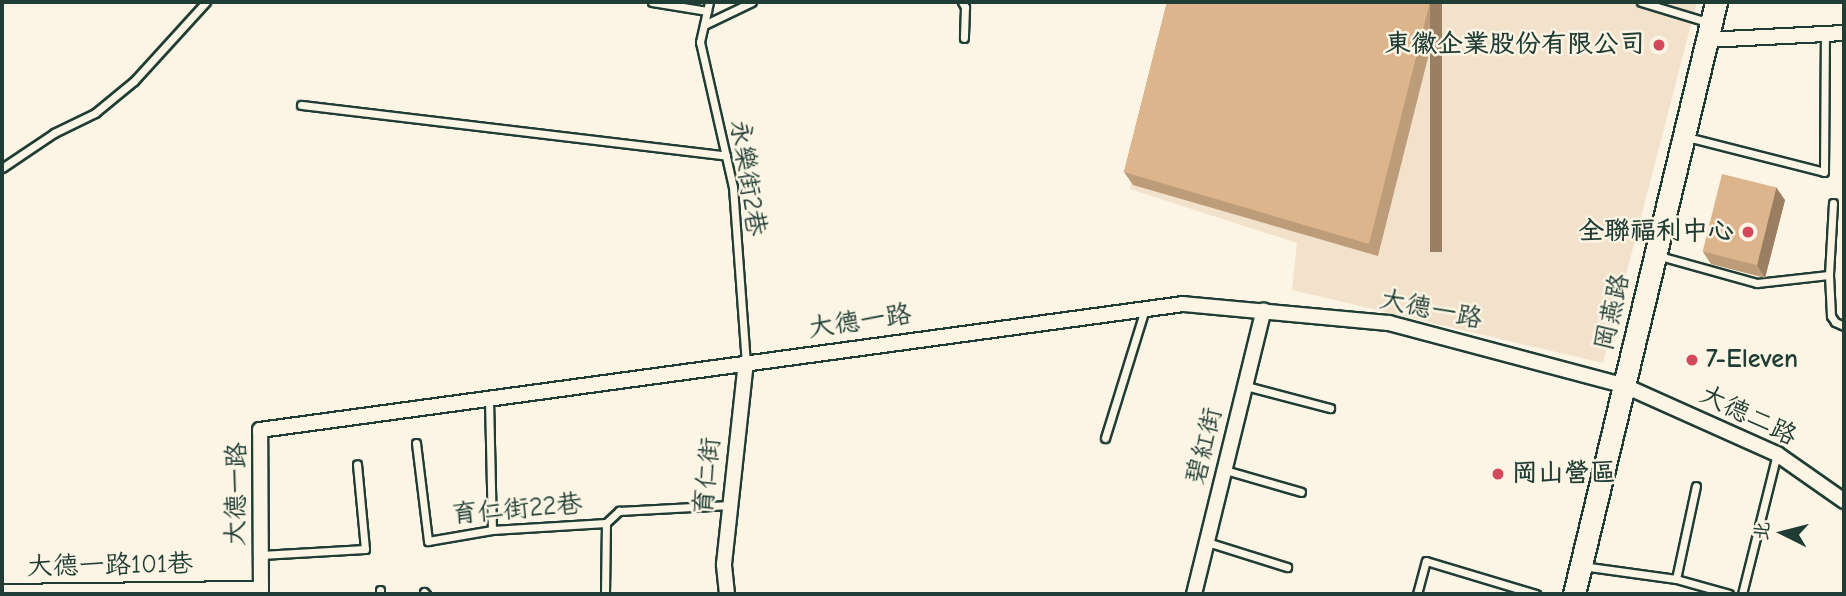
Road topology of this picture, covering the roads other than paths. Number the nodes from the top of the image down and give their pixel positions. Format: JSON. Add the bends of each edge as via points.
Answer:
{"nodes":[{"id":1,"x":206,"y":2,"type":"edge"},
{"id":2,"x":652,"y":2,"type":"edge"},
{"id":3,"x":709,"y":2,"type":"edge"},
{"id":4,"x":752,"y":2,"type":"edge"},
{"id":5,"x":962,"y":2,"type":"edge"},
{"id":6,"x":1640,"y":2,"type":"edge"},
{"id":7,"x":1716,"y":2,"type":"edge"},
{"id":8,"x":707,"y":11,"type":"junction"},
{"id":9,"x":704,"y":25,"type":"junction"},
{"id":10,"x":1708,"y":32,"type":"junction"},
{"id":11,"x":1844,"y":33,"type":"edge"},
{"id":12,"x":1825,"y":34,"type":"junction"},
{"id":13,"x":964,"y":38,"type":"dead end"},
{"id":14,"x":301,"y":105,"type":"dead end"},
{"id":15,"x":1683,"y":136,"type":"junction"},
{"id":16,"x":726,"y":156,"type":"junction"},
{"id":17,"x":2,"y":168,"type":"edge"},
{"id":18,"x":1833,"y":203,"type":"dead end"},
{"id":19,"x":1656,"y":255,"type":"junction"},
{"id":20,"x":1829,"y":275,"type":"junction"},
{"id":21,"x":1145,"y":309,"type":"junction"},
{"id":22,"x":1264,"y":310,"type":"junction"},
{"id":23,"x":1844,"y":326,"type":"edge"},
{"id":24,"x":746,"y":363,"type":"junction"},
{"id":25,"x":1245,"y":386,"type":"junction"},
{"id":26,"x":1625,"y":386,"type":"junction"},
{"id":27,"x":489,"y":398,"type":"junction"},
{"id":28,"x":1330,"y":408,"type":"dead end"},
{"id":29,"x":1105,"y":438,"type":"dead end"},
{"id":30,"x":415,"y":443,"type":"dead end"},
{"id":31,"x":1777,"y":454,"type":"junction"},
{"id":32,"x":357,"y":464,"type":"dead end"},
{"id":33,"x":1225,"y":469,"type":"junction"},
{"id":34,"x":1696,"y":486,"type":"dead end"},
{"id":35,"x":1301,"y":492,"type":"dead end"},
{"id":36,"x":1844,"y":501,"type":"edge"},
{"id":37,"x":730,"y":505,"type":"junction"},
{"id":38,"x":606,"y":523,"type":"junction"},
{"id":39,"x":492,"y":530,"type":"junction"},
{"id":40,"x":1207,"y":541,"type":"junction"},
{"id":41,"x":261,"y":555,"type":"junction"},
{"id":42,"x":1581,"y":566,"type":"junction"},
{"id":43,"x":1287,"y":567,"type":"dead end"},
{"id":44,"x":1676,"y":579,"type":"junction"},
{"id":45,"x":2,"y":592,"type":"edge"},
{"id":46,"x":120,"y":592,"type":"edge"},
{"id":47,"x":261,"y":592,"type":"edge"},
{"id":48,"x":605,"y":594,"type":"edge"},
{"id":49,"x":727,"y":594,"type":"edge"},
{"id":50,"x":1194,"y":594,"type":"edge"},
{"id":51,"x":1417,"y":594,"type":"edge"},
{"id":52,"x":1536,"y":594,"type":"edge"},
{"id":53,"x":1574,"y":594,"type":"edge"},
{"id":54,"x":1729,"y":594,"type":"edge"},
{"id":55,"x":1742,"y":594,"type":"edge"}],
"edges":[{"from":1,"to":17,"type":"lane","via":[[134,81],[95,113],[54,133]]},
{"from":2,"to":8,"type":"lane"},
{"from":3,"to":8,"type":"lane","name":"永樂街2巷"},
{"from":4,"to":9,"type":"lane"},
{"from":5,"to":13,"type":"lane"},
{"from":6,"to":10,"type":"lane"},
{"from":7,"to":10,"type":"street","name":"岡燕路"},
{"from":8,"to":9,"type":"lane","name":"永樂街2巷"},
{"from":9,"to":16,"type":"lane","name":"永樂街2巷","via":[[700,42]]},
{"from":10,"to":12,"type":"street"},
{"from":10,"to":15,"type":"street","name":"岡燕路"},
{"from":11,"to":12,"type":"street"},
{"from":12,"to":15,"type":"lane","via":[[1824,172]]},
{"from":14,"to":16,"type":"lane"},
{"from":15,"to":19,"type":"street","name":"岡燕路"},
{"from":16,"to":24,"type":"lane","name":"永樂街2巷","via":[[733,187]]},
{"from":18,"to":20,"type":"lane"},
{"from":19,"to":20,"type":"lane","via":[[1757,283]]},
{"from":19,"to":26,"type":"street","name":"岡燕路"},
{"from":20,"to":23,"type":"lane","via":[[1831,316]]},
{"from":21,"to":22,"type":"street","name":"大德一路","via":[[1183,304]]},
{"from":21,"to":24,"type":"street","name":"大德一路"},
{"from":21,"to":29,"type":"lane"},
{"from":22,"to":25,"type":"street","name":"碧紅街"},
{"from":22,"to":26,"type":"street","name":"大德一路","via":[[1389,323]]},
{"from":24,"to":27,"type":"street","name":"大德一路"},
{"from":24,"to":37,"type":"street","name":"育仁街"},
{"from":25,"to":28,"type":"lane"},
{"from":25,"to":33,"type":"street","name":"碧紅街"},
{"from":26,"to":31,"type":"street","name":"大德二路"},
{"from":26,"to":42,"type":"street","name":"岡燕路"},
{"from":27,"to":39,"type":"lane"},
{"from":27,"to":41,"type":"street","name":"大德一路","via":[[260,430]]},
{"from":30,"to":39,"type":"lane","name":"育仁街22巷","via":[[428,541]]},
{"from":31,"to":36,"type":"street","name":"大德二路"},
{"from":31,"to":55,"type":"lane"},
{"from":32,"to":41,"type":"lane","via":[[365,549]]},
{"from":33,"to":35,"type":"lane"},
{"from":33,"to":40,"type":"street","name":"碧紅街"},
{"from":34,"to":44,"type":"lane"},
{"from":37,"to":38,"type":"lane","name":"育仁街22巷","via":[[619,511]]},
{"from":37,"to":49,"type":"street","name":"育仁街","via":[[724,564]]},
{"from":38,"to":39,"type":"lane","name":"育仁街22巷"},
{"from":38,"to":48,"type":"lane"},
{"from":40,"to":43,"type":"lane"},
{"from":40,"to":50,"type":"street","name":"碧紅街"},
{"from":41,"to":47,"type":"street","name":"大德一路"},
{"from":42,"to":44,"type":"lane"},
{"from":42,"to":53,"type":"street","name":"岡燕路"},
{"from":44,"to":54,"type":"lane"},
{"from":45,"to":46,"type":"street","name":"大德一路101巷"},
{"from":46,"to":47,"type":"street","name":"大德一路101巷"},
{"from":51,"to":52,"type":"lane","via":[[1426,561]]}]}
